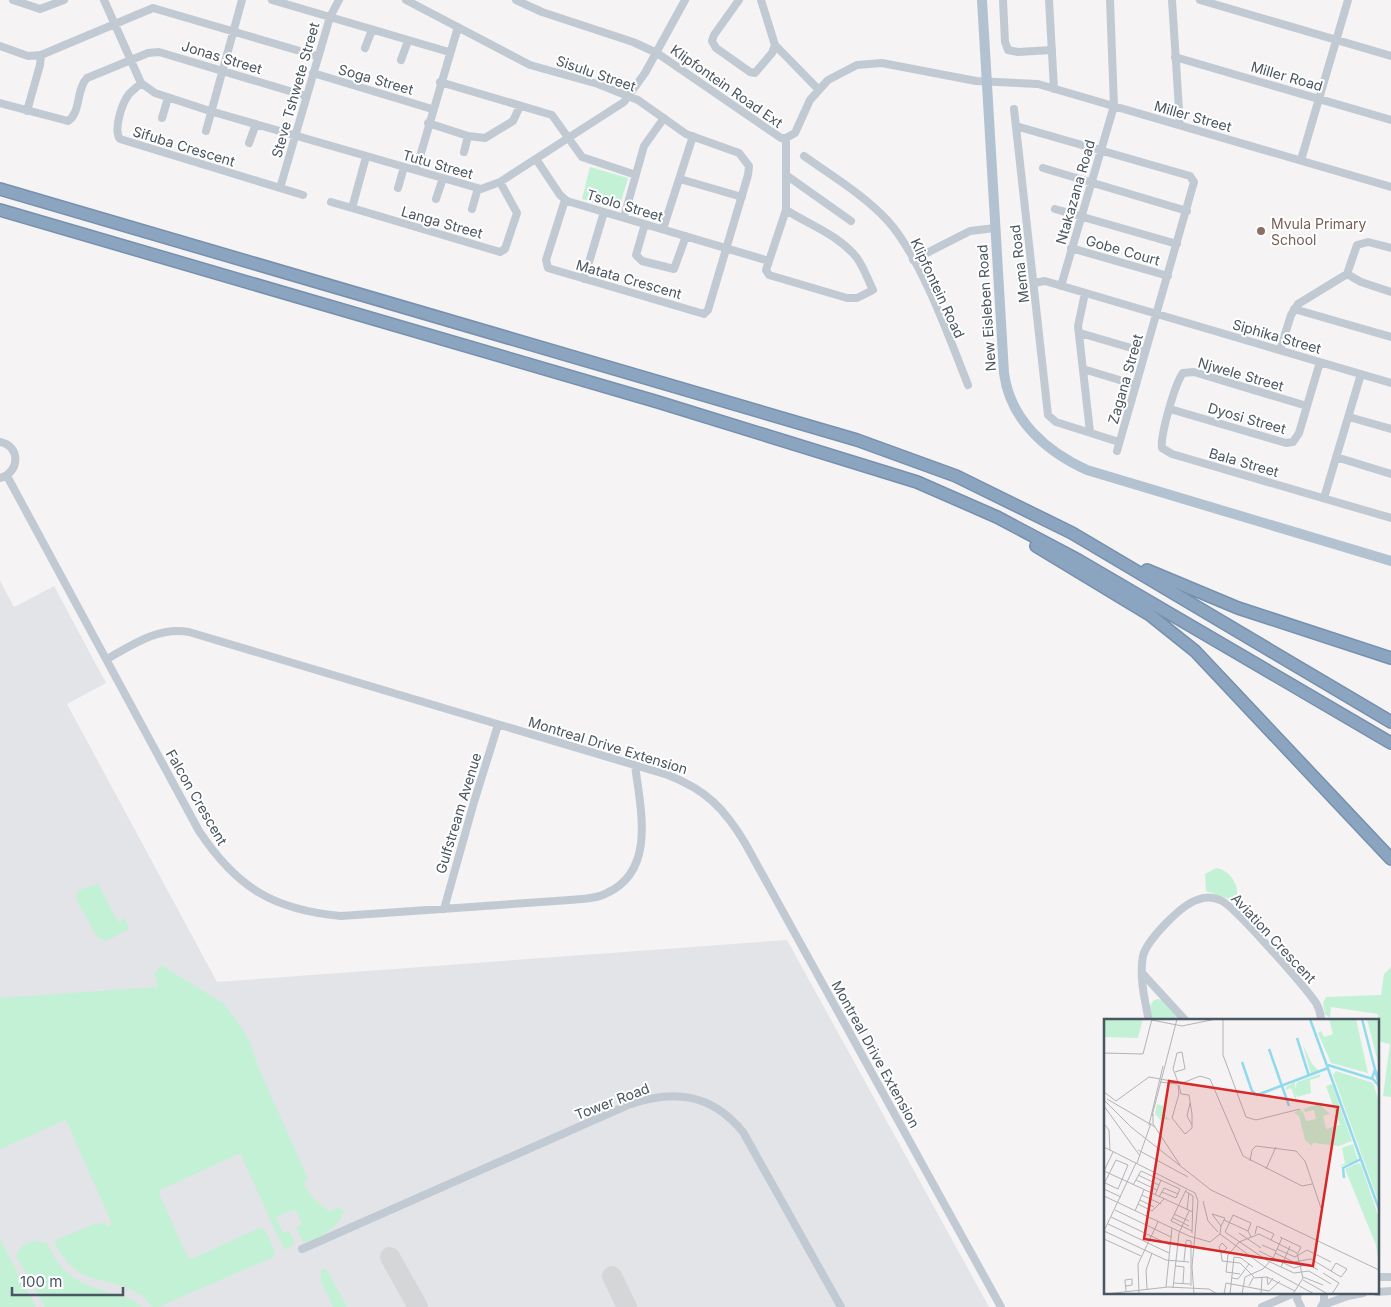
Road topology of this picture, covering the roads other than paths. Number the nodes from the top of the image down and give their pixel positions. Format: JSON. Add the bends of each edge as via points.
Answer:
{"nodes":[{"id":1,"x":13,"y":0,"type":"edge"},
{"id":2,"x":64,"y":0,"type":"edge"},
{"id":3,"x":104,"y":0,"type":"edge"},
{"id":4,"x":242,"y":0,"type":"edge"},
{"id":5,"x":272,"y":0,"type":"edge"},
{"id":6,"x":339,"y":0,"type":"edge"},
{"id":7,"x":406,"y":0,"type":"edge"},
{"id":8,"x":516,"y":0,"type":"edge"},
{"id":9,"x":685,"y":0,"type":"edge"},
{"id":10,"x":739,"y":0,"type":"edge"},
{"id":11,"x":761,"y":0,"type":"edge"},
{"id":12,"x":982,"y":0,"type":"edge"},
{"id":13,"x":1003,"y":0,"type":"edge"},
{"id":14,"x":1049,"y":0,"type":"edge"},
{"id":15,"x":1110,"y":0,"type":"edge"},
{"id":16,"x":1172,"y":0,"type":"edge"},
{"id":17,"x":1200,"y":0,"type":"edge"},
{"id":18,"x":1348,"y":0,"type":"edge"},
{"id":19,"x":330,"y":17,"type":"junction"},
{"id":20,"x":114,"y":23,"type":"junction"},
{"id":21,"x":458,"y":27,"type":"junction"},
{"id":22,"x":372,"y":30,"type":"junction"},
{"id":23,"x":232,"y":32,"type":"junction"},
{"id":24,"x":1336,"y":40,"type":"junction"},
{"id":25,"x":408,"y":41,"type":"junction"},
{"id":26,"x":774,"y":45,"type":"junction"},
{"id":27,"x":0,"y":46,"type":"edge"},
{"id":28,"x":365,"y":48,"type":"dead end"},
{"id":29,"x":1052,"y":50,"type":"junction"},
{"id":30,"x":449,"y":52,"type":"junction"},
{"id":31,"x":656,"y":53,"type":"junction"},
{"id":32,"x":41,"y":55,"type":"junction"},
{"id":33,"x":317,"y":56,"type":"junction"},
{"id":34,"x":1391,"y":56,"type":"edge"},
{"id":35,"x":1175,"y":57,"type":"junction"},
{"id":36,"x":131,"y":60,"type":"junction"},
{"id":37,"x":401,"y":60,"type":"dead end"},
{"id":38,"x":222,"y":69,"type":"junction"},
{"id":39,"x":313,"y":73,"type":"junction"},
{"id":40,"x":440,"y":82,"type":"junction"},
{"id":41,"x":987,"y":82,"type":"junction"},
{"id":42,"x":141,"y":83,"type":"junction"},
{"id":43,"x":818,"y":89,"type":"junction"},
{"id":44,"x":1054,"y":89,"type":"junction"},
{"id":45,"x":306,"y":96,"type":"junction"},
{"id":46,"x":628,"y":97,"type":"junction"},
{"id":47,"x":168,"y":98,"type":"junction"},
{"id":48,"x":1318,"y":99,"type":"junction"},
{"id":49,"x":0,"y":103,"type":"edge"},
{"id":50,"x":520,"y":106,"type":"junction"},
{"id":51,"x":1114,"y":106,"type":"junction"},
{"id":52,"x":432,"y":108,"type":"junction"},
{"id":53,"x":1014,"y":109,"type":"dead end"},
{"id":54,"x":27,"y":111,"type":"junction"},
{"id":55,"x":210,"y":111,"type":"junction"},
{"id":56,"x":162,"y":118,"type":"dead end"},
{"id":57,"x":664,"y":118,"type":"junction"},
{"id":58,"x":1391,"y":120,"type":"edge"},
{"id":59,"x":428,"y":123,"type":"junction"},
{"id":60,"x":256,"y":124,"type":"junction"},
{"id":61,"x":1180,"y":125,"type":"junction"},
{"id":62,"x":1016,"y":126,"type":"junction"},
{"id":63,"x":206,"y":131,"type":"dead end"},
{"id":64,"x":295,"y":134,"type":"junction"},
{"id":65,"x":468,"y":136,"type":"junction"},
{"id":66,"x":693,"y":136,"type":"junction"},
{"id":67,"x":569,"y":138,"type":"junction"},
{"id":68,"x":786,"y":138,"type":"junction"},
{"id":69,"x":249,"y":143,"type":"dead end"},
{"id":70,"x":1100,"y":149,"type":"junction"},
{"id":71,"x":464,"y":152,"type":"dead end"},
{"id":72,"x":804,"y":156,"type":"dead end"},
{"id":73,"x":366,"y":157,"type":"junction"},
{"id":74,"x":536,"y":159,"type":"junction"},
{"id":75,"x":1301,"y":160,"type":"junction"},
{"id":76,"x":404,"y":168,"type":"junction"},
{"id":77,"x":1043,"y":168,"type":"dead end"},
{"id":78,"x":416,"y":170,"type":"junction"},
{"id":79,"x":636,"y":175,"type":"junction"},
{"id":80,"x":786,"y":175,"type":"junction"},
{"id":81,"x":443,"y":178,"type":"junction"},
{"id":82,"x":680,"y":179,"type":"junction"},
{"id":83,"x":500,"y":182,"type":"junction"},
{"id":84,"x":1091,"y":183,"type":"junction"},
{"id":85,"x":1391,"y":187,"type":"edge"},
{"id":86,"x":280,"y":188,"type":"junction"},
{"id":87,"x":398,"y":188,"type":"dead end"},
{"id":88,"x":478,"y":188,"type":"junction"},
{"id":89,"x":0,"y":189,"type":"edge"},
{"id":90,"x":303,"y":195,"type":"dead end"},
{"id":91,"x":742,"y":197,"type":"junction"},
{"id":92,"x":436,"y":199,"type":"dead end"},
{"id":93,"x":565,"y":200,"type":"junction"},
{"id":94,"x":331,"y":202,"type":"dead end"},
{"id":95,"x":352,"y":208,"type":"junction"},
{"id":96,"x":472,"y":209,"type":"dead end"},
{"id":97,"x":1056,"y":209,"type":"dead end"},
{"id":98,"x":0,"y":210,"type":"edge"},
{"id":99,"x":786,"y":210,"type":"junction"},
{"id":100,"x":1187,"y":211,"type":"junction"},
{"id":101,"x":604,"y":212,"type":"junction"},
{"id":102,"x":1081,"y":216,"type":"junction"},
{"id":103,"x":624,"y":217,"type":"junction"},
{"id":104,"x":851,"y":221,"type":"dead end"},
{"id":105,"x":645,"y":224,"type":"junction"},
{"id":106,"x":995,"y":228,"type":"junction"},
{"id":107,"x":663,"y":229,"type":"junction"},
{"id":108,"x":686,"y":236,"type":"junction"},
{"id":109,"x":1177,"y":244,"type":"junction"},
{"id":110,"x":726,"y":248,"type":"junction"},
{"id":111,"x":1072,"y":248,"type":"junction"},
{"id":112,"x":1391,"y":248,"type":"edge"},
{"id":113,"x":914,"y":260,"type":"junction"},
{"id":114,"x":769,"y":261,"type":"junction"},
{"id":115,"x":1347,"y":274,"type":"junction"},
{"id":116,"x":1168,"y":276,"type":"junction"},
{"id":117,"x":584,"y":279,"type":"junction"},
{"id":118,"x":1034,"y":283,"type":"junction"},
{"id":119,"x":1061,"y":286,"type":"junction"},
{"id":120,"x":1391,"y":292,"type":"edge"},
{"id":121,"x":1085,"y":293,"type":"junction"},
{"id":122,"x":1294,"y":309,"type":"junction"},
{"id":123,"x":1157,"y":315,"type":"junction"},
{"id":124,"x":1080,"y":333,"type":"junction"},
{"id":125,"x":1391,"y":337,"type":"edge"},
{"id":126,"x":1280,"y":350,"type":"junction"},
{"id":127,"x":1145,"y":352,"type":"junction"},
{"id":128,"x":1320,"y":362,"type":"junction"},
{"id":129,"x":1083,"y":369,"type":"junction"},
{"id":130,"x":1360,"y":374,"type":"junction"},
{"id":131,"x":1391,"y":383,"type":"edge"},
{"id":132,"x":968,"y":385,"type":"dead end"},
{"id":133,"x":1136,"y":385,"type":"junction"},
{"id":134,"x":1307,"y":406,"type":"junction"},
{"id":135,"x":1170,"y":409,"type":"junction"},
{"id":136,"x":1349,"y":416,"type":"junction"},
{"id":137,"x":1391,"y":429,"type":"edge"},
{"id":138,"x":1090,"y":432,"type":"junction"},
{"id":139,"x":0,"y":442,"type":"edge"},
{"id":140,"x":1120,"y":442,"type":"junction"},
{"id":141,"x":1161,"y":444,"type":"joint"},
{"id":142,"x":1118,"y":451,"type":"dead end"},
{"id":143,"x":1336,"y":457,"type":"junction"},
{"id":144,"x":1391,"y":474,"type":"edge"},
{"id":145,"x":3,"y":477,"type":"edge"},
{"id":146,"x":1324,"y":498,"type":"junction"},
{"id":147,"x":997,"y":517,"type":"junction"},
{"id":148,"x":1391,"y":518,"type":"edge"},
{"id":149,"x":1091,"y":544,"type":"junction"},
{"id":150,"x":1391,"y":561,"type":"edge"},
{"id":151,"x":1391,"y":658,"type":"edge"},
{"id":152,"x":107,"y":659,"type":"junction"},
{"id":153,"x":1391,"y":722,"type":"edge"},
{"id":154,"x":498,"y":725,"type":"junction"},
{"id":155,"x":1391,"y":743,"type":"edge"},
{"id":156,"x":635,"y":765,"type":"junction"},
{"id":157,"x":1391,"y":859,"type":"edge"},
{"id":158,"x":444,"y":909,"type":"junction"},
{"id":159,"x":1142,"y":972,"type":"junction"},
{"id":160,"x":1149,"y":1019,"type":"edge"},
{"id":161,"x":1184,"y":1019,"type":"edge"},
{"id":162,"x":1320,"y":1019,"type":"edge"},
{"id":163,"x":302,"y":1250,"type":"dead end"},
{"id":164,"x":1378,"y":1277,"type":"edge"},
{"id":165,"x":1391,"y":1277,"type":"edge"},
{"id":166,"x":1391,"y":1291,"type":"edge"},
{"id":167,"x":1378,"y":1292,"type":"edge"},
{"id":168,"x":1292,"y":1294,"type":"edge"},
{"id":169,"x":1298,"y":1294,"type":"edge"},
{"id":170,"x":1358,"y":1294,"type":"edge"},
{"id":171,"x":1322,"y":1306,"type":"edge"},
{"id":172,"x":841,"y":1307,"type":"edge"},
{"id":173,"x":1001,"y":1307,"type":"edge"},
{"id":174,"x":1262,"y":1307,"type":"edge"},
{"id":175,"x":1301,"y":1307,"type":"edge"}],
"edges":[{"from":1,"to":2,"type":"street","via":[[37,9]]},
{"from":3,"to":20,"type":"street"},
{"from":4,"to":23,"type":"street"},
{"from":5,"to":19,"type":"street"},
{"from":6,"to":19,"type":"street","name":"Steve Tshwete Street"},
{"from":7,"to":21,"type":"street","name":"Sisulu Street"},
{"from":8,"to":31,"type":"street","name":"Klipfontein Road Ext"},
{"from":9,"to":31,"type":"street","name":"Tutu Street"},
{"from":10,"to":26,"type":"street","via":[[714,35],[712,41],[716,48],[754,73]]},
{"from":11,"to":26,"type":"street"},
{"from":12,"to":41,"type":"main road","name":"New Eisleben Road"},
{"from":13,"to":29,"type":"street","via":[[1008,50]]},
{"from":14,"to":29,"type":"street"},
{"from":15,"to":51,"type":"street"},
{"from":16,"to":35,"type":"street"},
{"from":17,"to":24,"type":"street"},
{"from":18,"to":24,"type":"street"},
{"from":19,"to":22,"type":"street"},
{"from":19,"to":33,"type":"street","name":"Steve Tshwete Street"},
{"from":20,"to":23,"type":"street","via":[[153,8]]},
{"from":20,"to":32,"type":"street"},
{"from":20,"to":36,"type":"street"},
{"from":21,"to":30,"type":"street"},
{"from":21,"to":46,"type":"street","name":"Sisulu Street","via":[[530,65],[598,84]]},
{"from":22,"to":25,"type":"street"},
{"from":22,"to":28,"type":"street"},
{"from":23,"to":33,"type":"street"},
{"from":23,"to":38,"type":"street"},
{"from":24,"to":34,"type":"street"},
{"from":24,"to":48,"type":"street"},
{"from":25,"to":30,"type":"street"},
{"from":25,"to":37,"type":"street"},
{"from":26,"to":43,"type":"street"},
{"from":27,"to":32,"type":"street","via":[[23,55]]},
{"from":29,"to":44,"type":"street"},
{"from":30,"to":40,"type":"street"},
{"from":31,"to":46,"type":"street","name":"Tutu Street"},
{"from":31,"to":68,"type":"street","name":"Klipfontein Road Ext","via":[[774,136]]},
{"from":32,"to":54,"type":"street"},
{"from":33,"to":39,"type":"street","name":"Steve Tshwete Street"},
{"from":35,"to":48,"type":"street","name":"Miller Road"},
{"from":35,"to":61,"type":"street"},
{"from":36,"to":38,"type":"street","name":"Jonas Street","via":[[159,52]]},
{"from":36,"to":42,"type":"street"},
{"from":36,"to":54,"type":"street","name":"Jonas Street","via":[[85,80],[70,120]]},
{"from":38,"to":45,"type":"street","name":"Jonas Street"},
{"from":38,"to":55,"type":"street"},
{"from":39,"to":45,"type":"street","name":"Steve Tshwete Street"},
{"from":39,"to":52,"type":"street","name":"Soga Street"},
{"from":40,"to":50,"type":"street"},
{"from":40,"to":52,"type":"street"},
{"from":41,"to":43,"type":"street","name":"Klipfontein Road Ext","via":[[898,65],[869,64],[857,65],[838,74]]},
{"from":41,"to":44,"type":"street","name":"Miller Street","via":[[1029,83]]},
{"from":41,"to":106,"type":"main road","name":"New Eisleben Road"},
{"from":42,"to":47,"type":"street","name":"Tutu Street"},
{"from":42,"to":86,"type":"street","name":"Sifuba Crescent","via":[[124,103],[117,130],[120,140]]},
{"from":43,"to":68,"type":"street","name":"Klipfontein Road Ext","via":[[795,133]]},
{"from":44,"to":51,"type":"street","name":"Miller Street"},
{"from":45,"to":64,"type":"street","name":"Steve Tshwete Street"},
{"from":46,"to":57,"type":"street","name":"Sisulu Street"},
{"from":46,"to":67,"type":"street","name":"Tutu Street"},
{"from":47,"to":55,"type":"street","name":"Tutu Street"},
{"from":47,"to":56,"type":"street"},
{"from":48,"to":58,"type":"street","name":"Miller Road"},
{"from":48,"to":75,"type":"street"},
{"from":49,"to":54,"type":"street"},
{"from":50,"to":65,"type":"street","via":[[513,121],[489,137]]},
{"from":50,"to":67,"type":"street","via":[[554,116]]},
{"from":51,"to":61,"type":"street","name":"Miller Street"},
{"from":51,"to":70,"type":"street","name":"Ntakazana Road"},
{"from":52,"to":59,"type":"street"},
{"from":53,"to":62,"type":"street","name":"Mema Road"},
{"from":55,"to":60,"type":"street","name":"Tutu Street"},
{"from":55,"to":63,"type":"street"},
{"from":57,"to":66,"type":"street","name":"Sisulu Street"},
{"from":57,"to":79,"type":"street","via":[[644,146]]},
{"from":59,"to":65,"type":"street"},
{"from":59,"to":78,"type":"street"},
{"from":60,"to":64,"type":"street","name":"Tutu Street"},
{"from":60,"to":69,"type":"street"},
{"from":61,"to":75,"type":"street","name":"Miller Street"},
{"from":62,"to":70,"type":"street"},
{"from":62,"to":118,"type":"street","name":"Mema Road"},
{"from":64,"to":73,"type":"street","name":"Tutu Street"},
{"from":64,"to":86,"type":"street","name":"Steve Tshwete Street"},
{"from":65,"to":71,"type":"street"},
{"from":66,"to":82,"type":"street"},
{"from":66,"to":91,"type":"street","name":"Sisulu Street","via":[[734,150],[744,157],[750,171]]},
{"from":67,"to":74,"type":"street","name":"Tutu Street"},
{"from":67,"to":79,"type":"street","via":[[585,160]]},
{"from":68,"to":80,"type":"street"},
{"from":70,"to":84,"type":"street","name":"Ntakazana Road"},
{"from":70,"to":100,"type":"street","name":"Zagana Street","via":[[1190,176],[1194,186]]},
{"from":72,"to":113,"type":"street","name":"Klipfontein Road","via":[[871,204],[896,231]]},
{"from":73,"to":76,"type":"street","name":"Tutu Street"},
{"from":73,"to":95,"type":"street"},
{"from":74,"to":83,"type":"street","name":"Tutu Street"},
{"from":74,"to":93,"type":"street","name":"Tsolo Street"},
{"from":75,"to":85,"type":"street","name":"Miller Street"},
{"from":76,"to":78,"type":"street","name":"Tutu Street"},
{"from":76,"to":87,"type":"street"},
{"from":77,"to":84,"type":"street"},
{"from":78,"to":81,"type":"street","name":"Tutu Street"},
{"from":79,"to":103,"type":"street"},
{"from":80,"to":99,"type":"street"},
{"from":80,"to":104,"type":"street"},
{"from":81,"to":88,"type":"street","name":"Tutu Street"},
{"from":81,"to":92,"type":"street"},
{"from":82,"to":91,"type":"street"},
{"from":82,"to":107,"type":"street"},
{"from":83,"to":88,"type":"street","name":"Tutu Street","via":[[488,188]]},
{"from":83,"to":95,"type":"street","name":"Langa Street","via":[[517,213],[506,249],[502,252]]},
{"from":84,"to":100,"type":"street"},
{"from":84,"to":102,"type":"street","name":"Ntakazana Road"},
{"from":86,"to":90,"type":"street","name":"Sifuba Crescent"},
{"from":88,"to":96,"type":"street"},
{"from":89,"to":149,"type":"highway","via":[[883,448],[992,492]]},
{"from":91,"to":110,"type":"street","name":"Sisulu Street"},
{"from":93,"to":101,"type":"street","name":"Tsolo Street"},
{"from":93,"to":117,"type":"street","name":"Matata Crescent","via":[[546,264],[550,269]]},
{"from":94,"to":95,"type":"street"},
{"from":97,"to":102,"type":"street"},
{"from":98,"to":147,"type":"highway","via":[[850,460],[917,482]]},
{"from":99,"to":114,"type":"street"},
{"from":99,"to":114,"type":"street","via":[[847,249],[862,266],[873,290],[852,298],[808,287],[769,275],[766,270]]},
{"from":100,"to":109,"type":"street","name":"Zagana Street"},
{"from":101,"to":103,"type":"street","name":"Tsolo Street"},
{"from":101,"to":117,"type":"street"},
{"from":102,"to":109,"type":"street"},
{"from":102,"to":111,"type":"street","name":"Ntakazana Road"},
{"from":103,"to":105,"type":"street","name":"Tsolo Street"},
{"from":105,"to":107,"type":"street","name":"Tsolo Street"},
{"from":105,"to":108,"type":"street","via":[[636,255],[642,261],[674,269]]},
{"from":106,"to":113,"type":"street","via":[[970,231]]},
{"from":106,"to":150,"type":"main road","name":"New Eisleben Road","via":[[1004,378],[1019,415],[1044,446],[1071,463],[1116,480]]},
{"from":107,"to":108,"type":"street","name":"Tsolo Street"},
{"from":108,"to":110,"type":"street","name":"Tsolo Street"},
{"from":109,"to":116,"type":"street","name":"Zagana Street"},
{"from":110,"to":114,"type":"street","name":"Tsolo Street"},
{"from":110,"to":117,"type":"street","name":"Matata Crescent","via":[[708,310],[704,314]]},
{"from":111,"to":116,"type":"street","name":"Gobe Court"},
{"from":111,"to":119,"type":"street","name":"Ntakazana Road"},
{"from":112,"to":115,"type":"street","via":[[1360,243],[1355,248]]},
{"from":113,"to":132,"type":"street","name":"Klipfontein Road"},
{"from":115,"to":120,"type":"street"},
{"from":115,"to":122,"type":"street"},
{"from":116,"to":123,"type":"street","name":"Zagana Street"},
{"from":118,"to":119,"type":"street","name":"Siphika Street","via":[[1045,281]]},
{"from":118,"to":138,"type":"street","name":"Mema Road","via":[[1048,415],[1056,422]]},
{"from":119,"to":121,"type":"street","name":"Siphika Street"},
{"from":121,"to":123,"type":"street","name":"Siphika Street"},
{"from":121,"to":124,"type":"street","via":[[1078,326]]},
{"from":122,"to":125,"type":"street"},
{"from":122,"to":126,"type":"street"},
{"from":123,"to":126,"type":"street","name":"Siphika Street"},
{"from":123,"to":127,"type":"street","name":"Zagana Street"},
{"from":124,"to":127,"type":"street"},
{"from":124,"to":129,"type":"street"},
{"from":126,"to":128,"type":"street","name":"Siphika Street"},
{"from":127,"to":133,"type":"street","name":"Zagana Street"},
{"from":128,"to":130,"type":"street","name":"Siphika Street"},
{"from":128,"to":134,"type":"street","name":"Dyosi Street"},
{"from":129,"to":133,"type":"street"},
{"from":129,"to":138,"type":"street"},
{"from":130,"to":131,"type":"street","name":"Siphika Street"},
{"from":130,"to":136,"type":"street"},
{"from":133,"to":140,"type":"street","name":"Zagana Street"},
{"from":134,"to":135,"type":"street","name":"Njwele Street","via":[[1188,372],[1181,376]]},
{"from":134,"to":135,"type":"street","name":"Dyosi Street","via":[[1298,436],[1293,442],[1286,443]]},
{"from":135,"to":141,"type":"street","name":"Njwele Street"},
{"from":136,"to":137,"type":"street"},
{"from":136,"to":143,"type":"street"},
{"from":138,"to":140,"type":"street"},
{"from":139,"to":145,"type":"street","via":[[10,447],[16,457],[14,468]]},
{"from":140,"to":142,"type":"street","name":"Zagana Street"},
{"from":141,"to":146,"type":"street","name":"Bala Street","via":[[1172,454]]},
{"from":143,"to":144,"type":"street"},
{"from":143,"to":146,"type":"street"},
{"from":145,"to":152,"type":"street","name":"Falcon Crescent"},
{"from":146,"to":148,"type":"street","name":"Bala Street"},
{"from":147,"to":155,"type":"highway","via":[[1078,560]]},
{"from":147,"to":157,"type":"highway","via":[[1010,533],[1135,606],[1195,651]]},
{"from":149,"to":151,"type":"highway","via":[[1214,599]]},
{"from":149,"to":153,"type":"highway"},
{"from":152,"to":154,"type":"street","name":"Montreal Drive Extension","via":[[139,640],[180,630]]},
{"from":152,"to":158,"type":"street","name":"Falcon Crescent","via":[[199,831],[238,879],[277,902],[322,914],[348,916]]},
{"from":154,"to":156,"type":"street","name":"Montreal Drive Extension"},
{"from":154,"to":158,"type":"street","name":"Gulfstream Avenue"},
{"from":156,"to":158,"type":"street","name":"Falcon Crescent","via":[[641,847],[635,867],[618,887],[593,898]]},
{"from":156,"to":173,"type":"street","name":"Montreal Drive Extension","via":[[696,788],[716,803],[736,828]]},
{"from":159,"to":160,"type":"street","name":"Aviation Crescent"},
{"from":159,"to":161,"type":"street"},
{"from":159,"to":162,"type":"street","name":"Aviation Crescent","via":[[1146,946],[1174,918],[1196,900],[1219,899],[1229,905],[1290,972],[1316,1004]]},
{"from":163,"to":172,"type":"street","name":"Tower Road","via":[[628,1105],[656,1096],[675,1095],[714,1106],[727,1114],[743,1132]]},
{"from":164,"to":165,"type":"street"},
{"from":166,"to":167,"type":"street"},
{"from":168,"to":174,"type":"street"},
{"from":169,"to":175,"type":"street"},
{"from":170,"to":171,"type":"street"}]}
